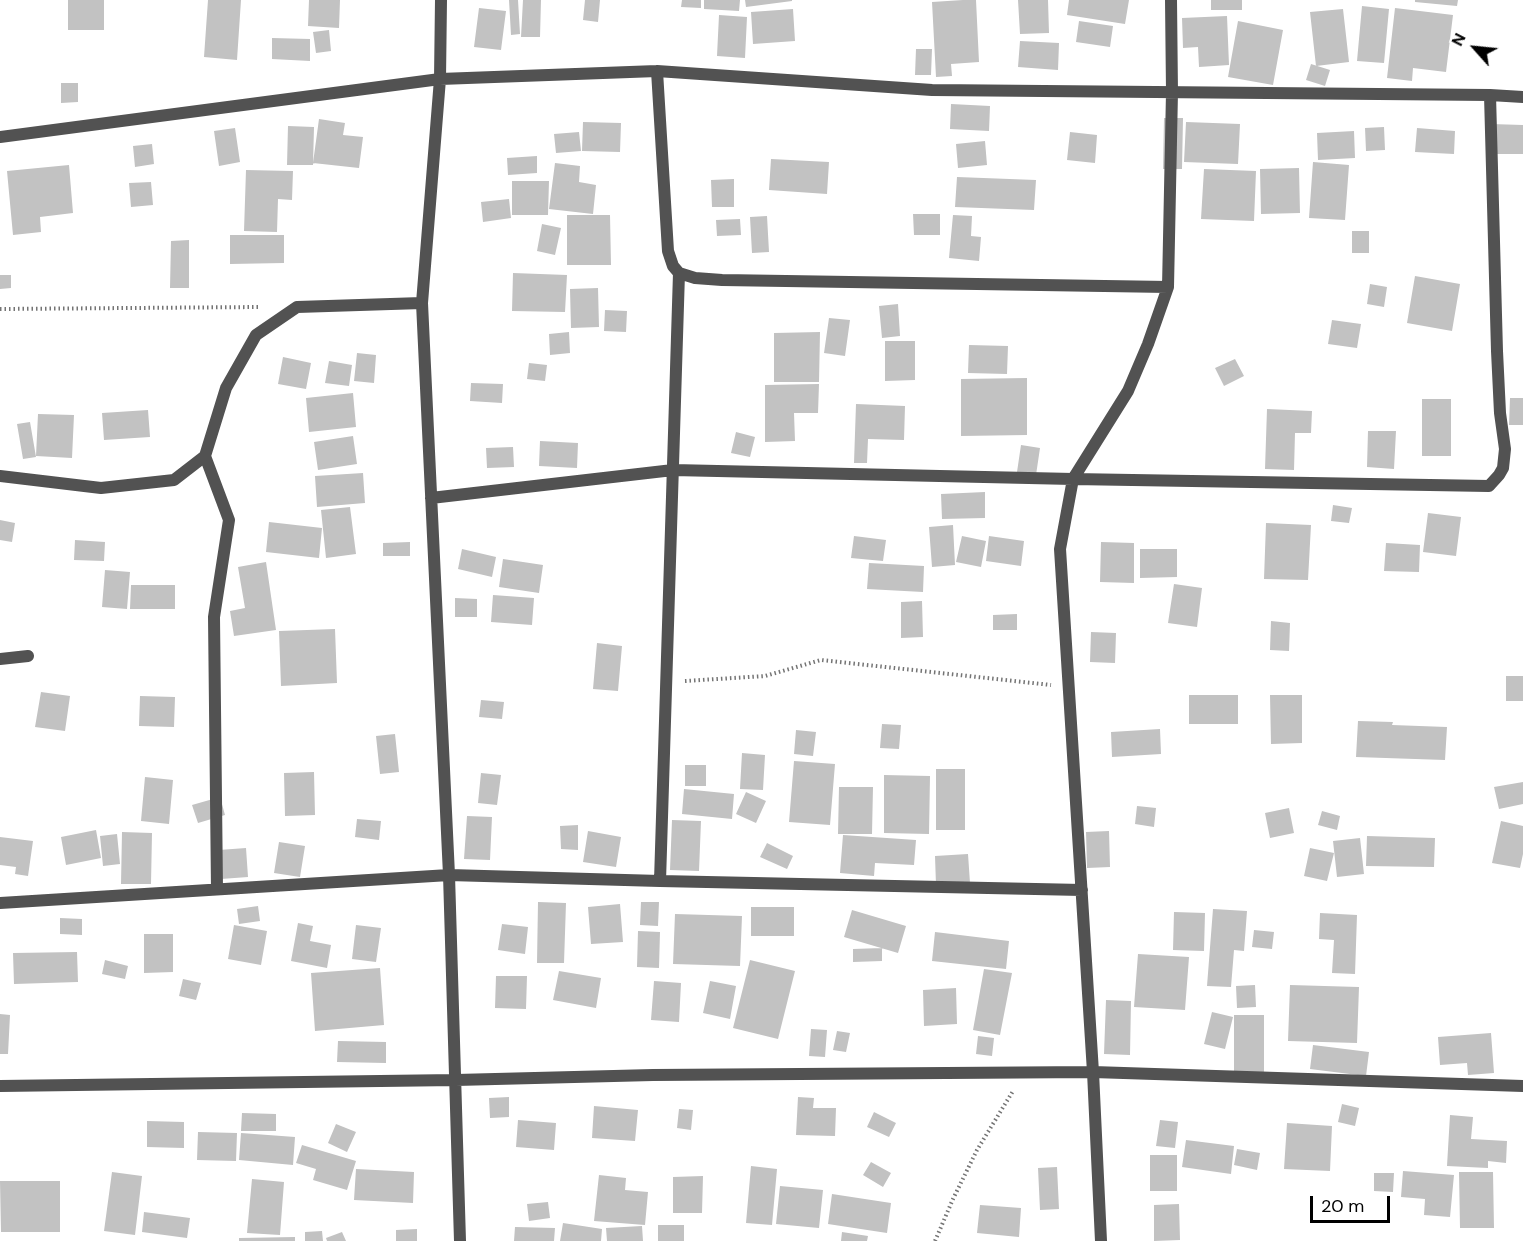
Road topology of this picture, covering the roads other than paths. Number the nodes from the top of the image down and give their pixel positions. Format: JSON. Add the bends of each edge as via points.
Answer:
{"nodes":[{"id":1,"x":441,"y":0,"type":"edge"},
{"id":2,"x":1172,"y":0,"type":"edge"},
{"id":3,"x":657,"y":71,"type":"junction"},
{"id":4,"x":440,"y":79,"type":"junction"},
{"id":5,"x":1172,"y":92,"type":"junction"},
{"id":6,"x":1490,"y":95,"type":"junction"},
{"id":7,"x":1523,"y":97,"type":"edge"},
{"id":8,"x":0,"y":137,"type":"edge"},
{"id":9,"x":679,"y":273,"type":"junction"},
{"id":10,"x":1168,"y":287,"type":"junction"},
{"id":11,"x":422,"y":303,"type":"junction"},
{"id":12,"x":206,"y":456,"type":"junction"},
{"id":13,"x":673,"y":470,"type":"junction"},
{"id":14,"x":0,"y":476,"type":"edge"},
{"id":15,"x":1073,"y":479,"type":"junction"},
{"id":16,"x":431,"y":498,"type":"junction"},
{"id":17,"x":28,"y":656,"type":"dead end"},
{"id":18,"x":0,"y":659,"type":"edge"},
{"id":19,"x":449,"y":875,"type":"junction"},
{"id":20,"x":660,"y":881,"type":"junction"},
{"id":21,"x":218,"y":889,"type":"junction"},
{"id":22,"x":1082,"y":890,"type":"junction"},
{"id":23,"x":0,"y":903,"type":"edge"},
{"id":24,"x":1093,"y":1072,"type":"junction"},
{"id":25,"x":456,"y":1080,"type":"junction"},
{"id":26,"x":0,"y":1086,"type":"edge"},
{"id":27,"x":1523,"y":1086,"type":"edge"},
{"id":28,"x":460,"y":1241,"type":"edge"},
{"id":29,"x":1101,"y":1241,"type":"edge"}],
"edges":[{"from":1,"to":4,"type":"street"},
{"from":2,"to":5,"type":"street"},
{"from":3,"to":4,"type":"street"},
{"from":3,"to":5,"type":"street","via":[[933,90]]},
{"from":3,"to":9,"type":"street","via":[[668,251]]},
{"from":4,"to":8,"type":"street"},
{"from":4,"to":11,"type":"street"},
{"from":5,"to":6,"type":"street"},
{"from":5,"to":10,"type":"street"},
{"from":6,"to":7,"type":"street"},
{"from":6,"to":15,"type":"street","via":[[1497,351],[1505,449],[1503,468],[1489,486]]},
{"from":9,"to":10,"type":"street","via":[[722,280]]},
{"from":9,"to":13,"type":"street"},
{"from":10,"to":15,"type":"street","via":[[1128,392]]},
{"from":11,"to":12,"type":"street","via":[[297,307],[256,335],[226,388]]},
{"from":11,"to":16,"type":"street"},
{"from":12,"to":14,"type":"street","via":[[174,480],[101,488]]},
{"from":12,"to":21,"type":"street","via":[[229,520],[214,617]]},
{"from":13,"to":15,"type":"street"},
{"from":13,"to":16,"type":"street"},
{"from":13,"to":20,"type":"street"},
{"from":15,"to":22,"type":"street","via":[[1060,549]]},
{"from":16,"to":19,"type":"street"},
{"from":17,"to":18,"type":"street"},
{"from":19,"to":20,"type":"street"},
{"from":19,"to":21,"type":"street"},
{"from":19,"to":25,"type":"street"},
{"from":20,"to":22,"type":"street"},
{"from":21,"to":23,"type":"street"},
{"from":22,"to":24,"type":"street"},
{"from":24,"to":25,"type":"street"},
{"from":24,"to":27,"type":"street"},
{"from":24,"to":29,"type":"street"},
{"from":25,"to":26,"type":"street"},
{"from":25,"to":28,"type":"street"}]}
